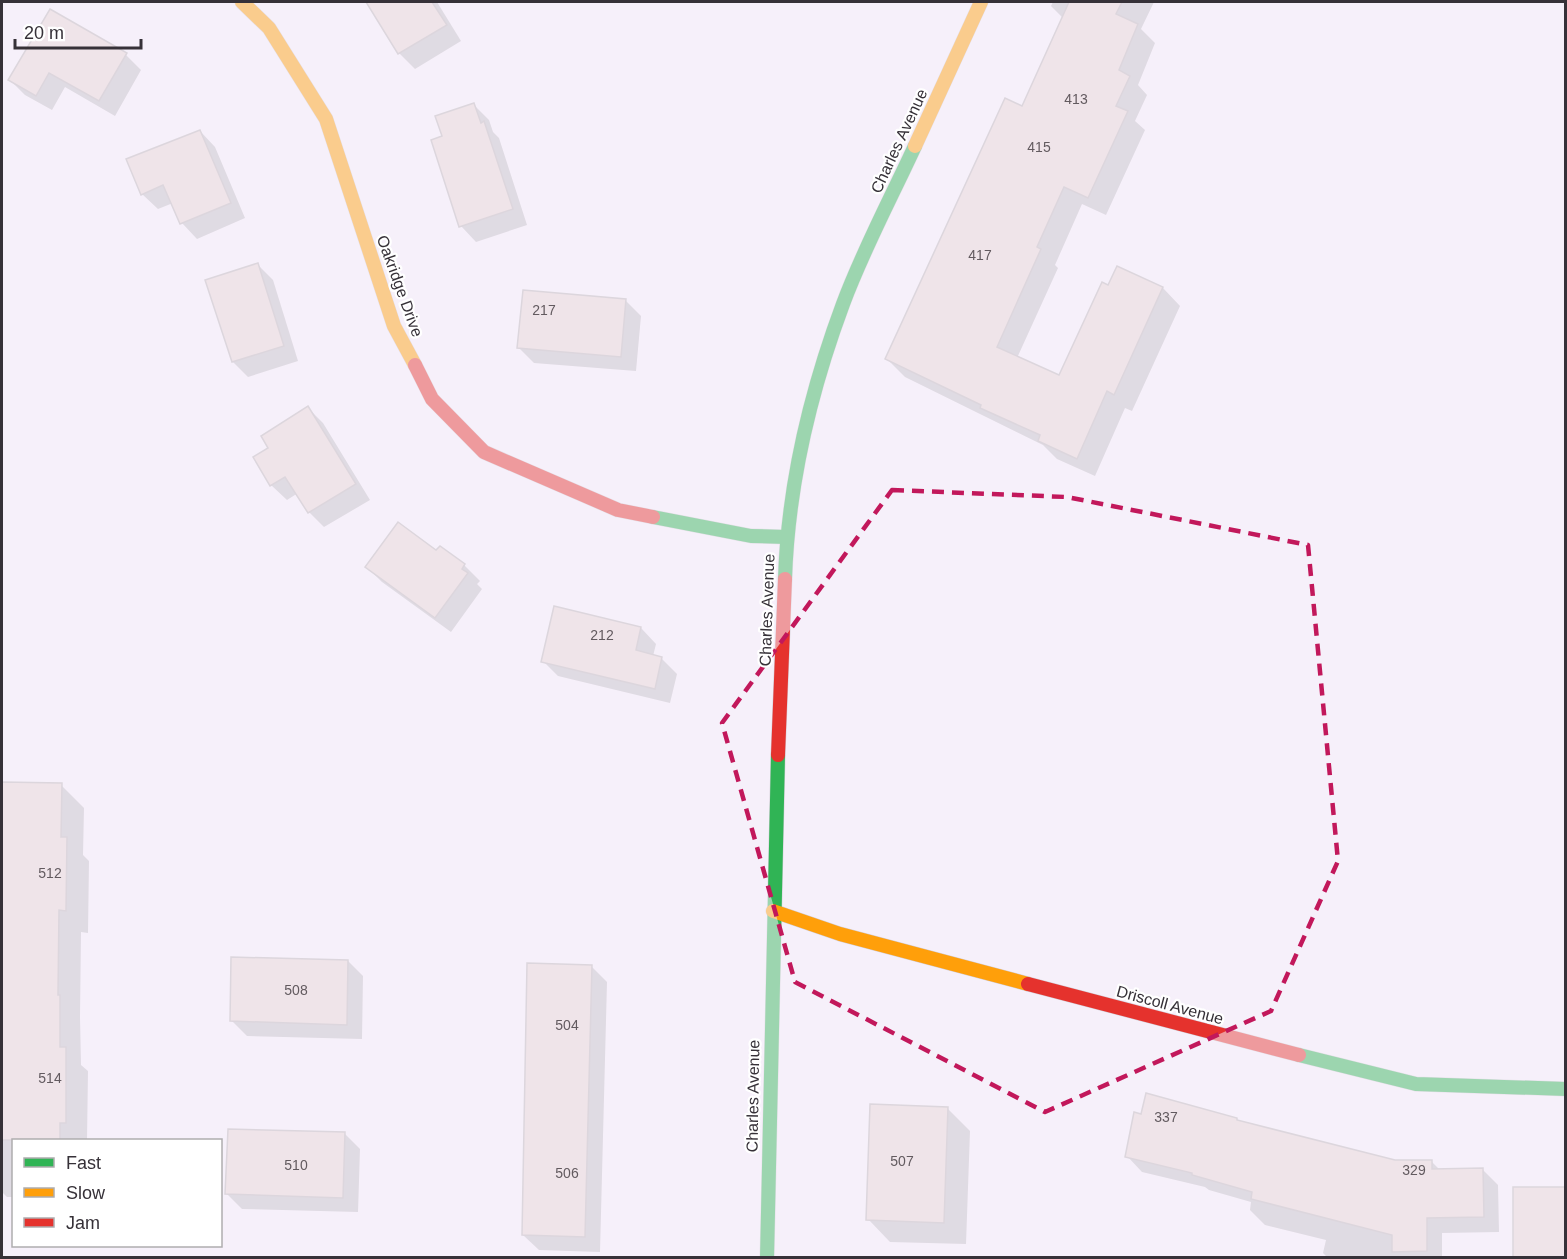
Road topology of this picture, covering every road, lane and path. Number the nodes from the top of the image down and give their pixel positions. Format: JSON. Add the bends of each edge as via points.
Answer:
{"nodes":[{"id":1,"x":242,"y":2,"type":"edge"},
{"id":2,"x":981,"y":2,"type":"edge"},
{"id":3,"x":786,"y":537,"type":"junction"},
{"id":4,"x":773,"y":911,"type":"junction"},
{"id":5,"x":1566,"y":1089,"type":"edge"},
{"id":6,"x":767,"y":1257,"type":"edge"}],
"edges":[{"from":1,"to":3,"type":"street","name":"Oakridge Drive","via":[[269,28],[326,119],[394,326],[432,399],[484,452],[618,510],[751,536]]},
{"from":2,"to":3,"type":"street","name":"Charles Avenue","via":[[843,303],[802,440]]},
{"from":3,"to":4,"type":"street","name":"Charles Avenue"},
{"from":4,"to":5,"type":"street","name":"Driscoll Avenue","via":[[851,937],[1416,1084]]},
{"from":4,"to":6,"type":"street","name":"Charles Avenue"}]}
